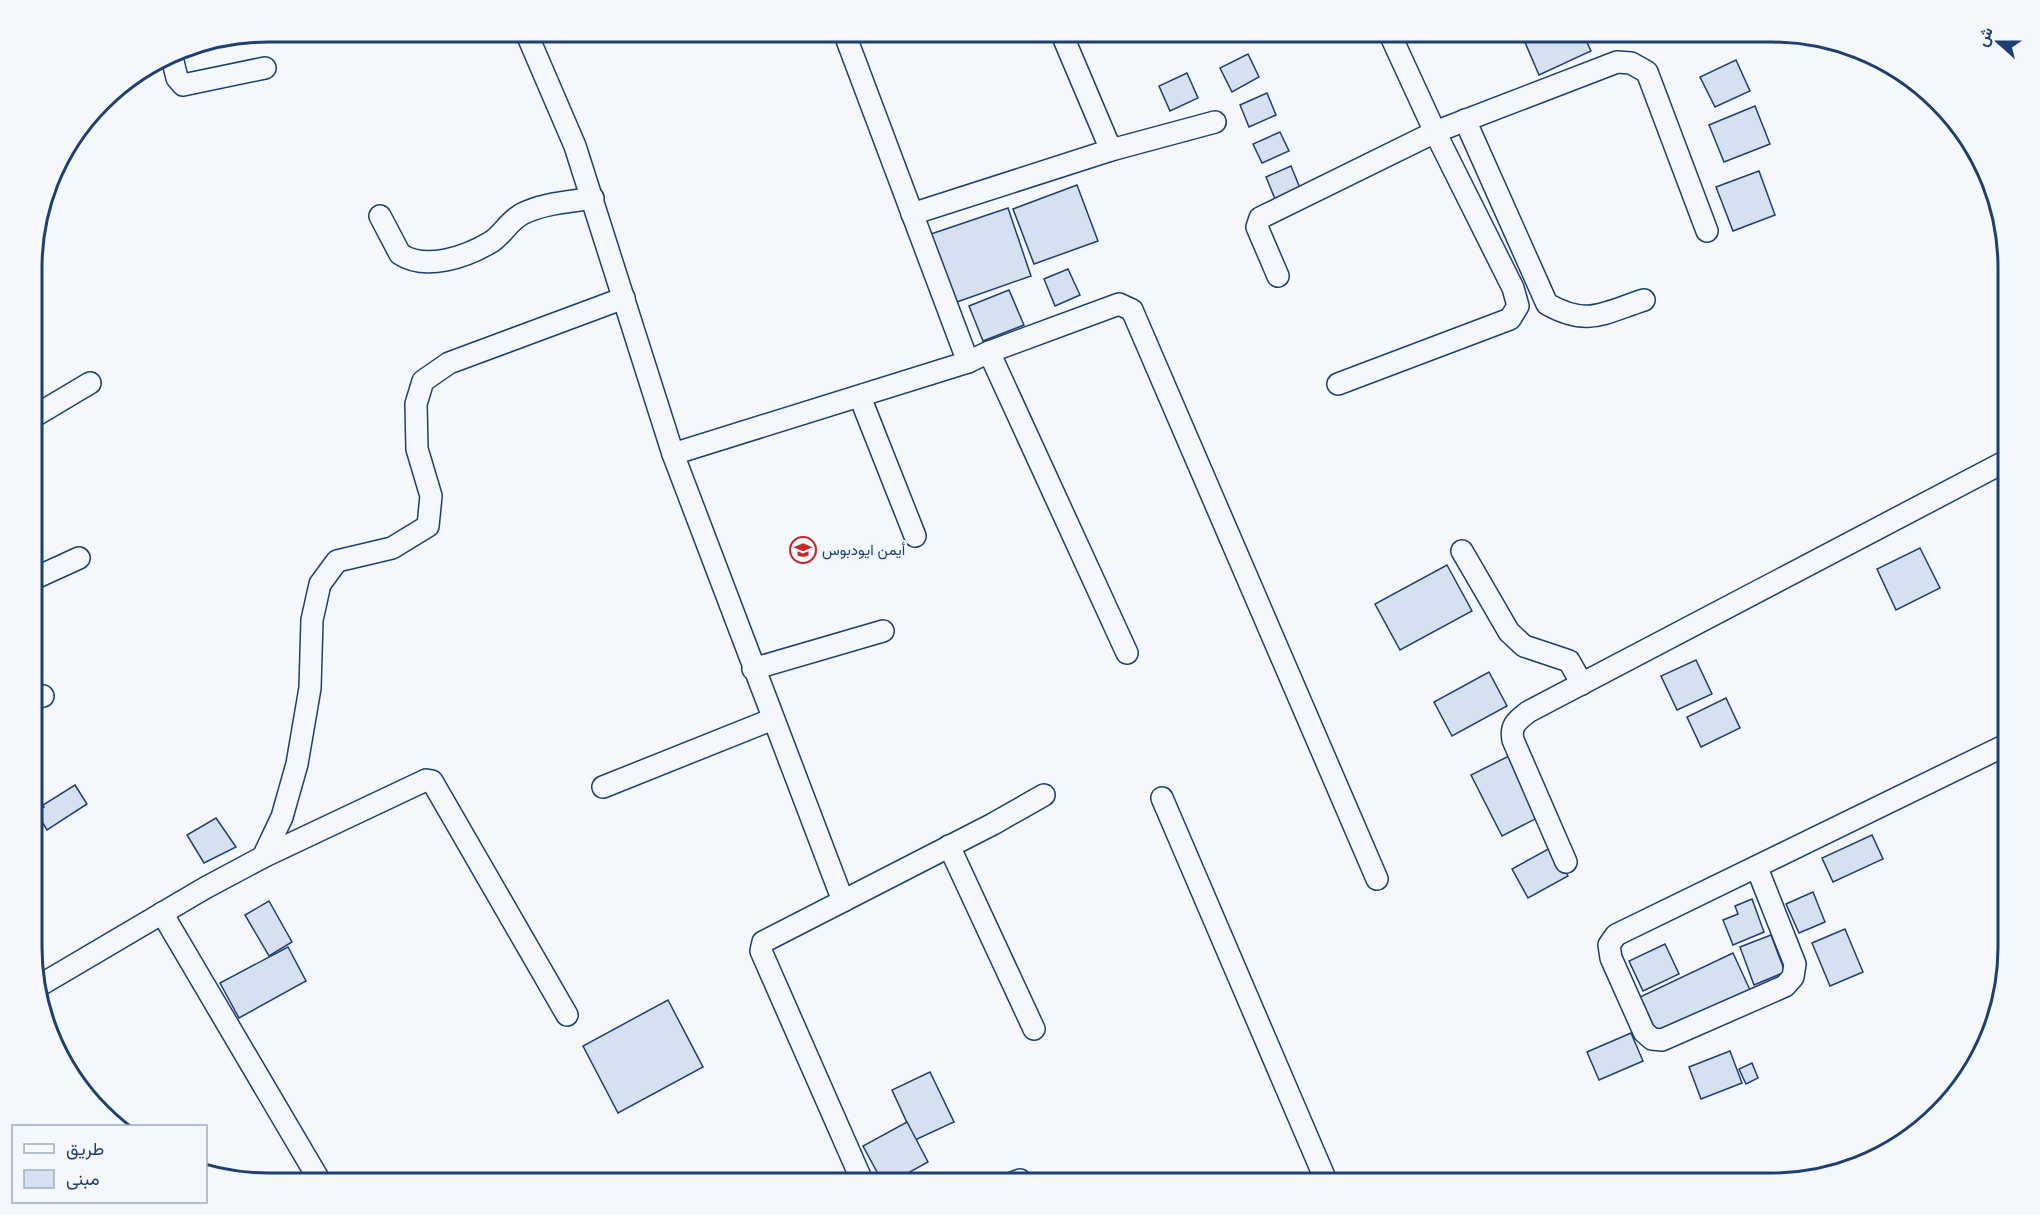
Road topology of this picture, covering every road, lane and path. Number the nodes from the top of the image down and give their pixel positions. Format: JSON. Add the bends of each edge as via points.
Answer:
{"nodes":[{"id":1,"x":530,"y":42,"type":"edge"},
{"id":2,"x":848,"y":42,"type":"edge"},
{"id":3,"x":1064,"y":42,"type":"edge"},
{"id":4,"x":1394,"y":42,"type":"edge"},
{"id":5,"x":173,"y":63,"type":"edge"},
{"id":6,"x":265,"y":68,"type":"dead end"},
{"id":7,"x":1465,"y":120,"type":"junction"},
{"id":8,"x":1215,"y":122,"type":"dead end"},
{"id":9,"x":1435,"y":132,"type":"junction"},
{"id":10,"x":1111,"y":150,"type":"junction"},
{"id":11,"x":594,"y":198,"type":"junction"},
{"id":12,"x":912,"y":214,"type":"junction"},
{"id":13,"x":380,"y":216,"type":"dead end"},
{"id":14,"x":1707,"y":231,"type":"dead end"},
{"id":15,"x":1278,"y":276,"type":"dead end"},
{"id":16,"x":624,"y":298,"type":"junction"},
{"id":17,"x":1644,"y":300,"type":"dead end"},
{"id":18,"x":989,"y":351,"type":"junction"},
{"id":19,"x":968,"y":362,"type":"junction"},
{"id":20,"x":90,"y":383,"type":"dead end"},
{"id":21,"x":1338,"y":384,"type":"dead end"},
{"id":22,"x":860,"y":398,"type":"junction"},
{"id":23,"x":42,"y":412,"type":"edge"},
{"id":24,"x":673,"y":454,"type":"junction"},
{"id":25,"x":1998,"y":465,"type":"edge"},
{"id":26,"x":915,"y":536,"type":"dead end"},
{"id":27,"x":1462,"y":551,"type":"dead end"},
{"id":28,"x":79,"y":558,"type":"dead end"},
{"id":29,"x":42,"y":575,"type":"edge"},
{"id":30,"x":883,"y":631,"type":"dead end"},
{"id":31,"x":1127,"y":654,"type":"dead end"},
{"id":32,"x":753,"y":669,"type":"junction"},
{"id":33,"x":1582,"y":684,"type":"junction"},
{"id":34,"x":773,"y":719,"type":"junction"},
{"id":35,"x":1998,"y":749,"type":"edge"},
{"id":36,"x":603,"y":787,"type":"dead end"},
{"id":37,"x":1044,"y":795,"type":"dead end"},
{"id":38,"x":1162,"y":798,"type":"dead end"},
{"id":39,"x":949,"y":846,"type":"junction"},
{"id":40,"x":263,"y":857,"type":"junction"},
{"id":41,"x":1566,"y":862,"type":"dead end"},
{"id":42,"x":1757,"y":868,"type":"junction"},
{"id":43,"x":1377,"y":879,"type":"dead end"},
{"id":44,"x":843,"y":900,"type":"junction"},
{"id":45,"x":162,"y":913,"type":"junction"},
{"id":46,"x":45,"y":982,"type":"edge"},
{"id":47,"x":567,"y":1015,"type":"dead end"},
{"id":48,"x":1034,"y":1029,"type":"dead end"},
{"id":49,"x":315,"y":1173,"type":"edge"},
{"id":50,"x":859,"y":1173,"type":"edge"},
{"id":51,"x":1323,"y":1173,"type":"edge"}],
"edges":[{"from":1,"to":11,"type":"street"},
{"from":2,"to":12,"type":"street"},
{"from":3,"to":10,"type":"street"},
{"from":4,"to":9,"type":"street"},
{"from":5,"to":6,"type":"street","via":[[183,85]]},
{"from":7,"to":9,"type":"street"},
{"from":7,"to":14,"type":"street","via":[[1617,62],[1632,63],[1647,72]]},
{"from":7,"to":17,"type":"street","via":[[1547,304],[1577,318]]},
{"from":8,"to":10,"type":"street"},
{"from":9,"to":15,"type":"street","via":[[1260,218],[1257,227]]},
{"from":9,"to":21,"type":"street","via":[[1513,288],[1518,306],[1510,319]]},
{"from":10,"to":12,"type":"street"},
{"from":11,"to":13,"type":"street","via":[[523,213],[492,242],[445,261],[426,264],[400,254]]},
{"from":11,"to":16,"type":"street"},
{"from":12,"to":19,"type":"street"},
{"from":16,"to":24,"type":"street"},
{"from":16,"to":40,"type":"street","via":[[449,363],[423,381],[416,404],[417,449],[432,496],[428,526],[393,549],[337,561],[320,584],[312,620],[310,688],[297,764],[282,817]]},
{"from":18,"to":19,"type":"street"},
{"from":18,"to":31,"type":"street"},
{"from":18,"to":43,"type":"street","via":[[1119,304],[1132,310]]},
{"from":19,"to":22,"type":"street"},
{"from":20,"to":23,"type":"street"},
{"from":22,"to":24,"type":"street"},
{"from":22,"to":26,"type":"street"},
{"from":24,"to":32,"type":"street"},
{"from":25,"to":33,"type":"street"},
{"from":27,"to":33,"type":"street","via":[[1509,632],[1524,646],[1569,661]]},
{"from":28,"to":29,"type":"street"},
{"from":30,"to":32,"type":"street"},
{"from":32,"to":34,"type":"street"},
{"from":33,"to":41,"type":"street","via":[[1528,712],[1511,730]]},
{"from":34,"to":36,"type":"street"},
{"from":34,"to":44,"type":"street"},
{"from":35,"to":42,"type":"street"},
{"from":37,"to":39,"type":"street"},
{"from":38,"to":51,"type":"street"},
{"from":39,"to":44,"type":"street"},
{"from":39,"to":48,"type":"street"},
{"from":40,"to":45,"type":"street"},
{"from":40,"to":47,"type":"street","via":[[426,780],[432,781]]},
{"from":42,"to":42,"type":"street","via":[[1795,964],[1793,977],[1785,986],[1662,1040],[1652,1039],[1644,1032],[1609,945],[1616,934]]},
{"from":44,"to":50,"type":"street","via":[[770,938],[761,951]]},
{"from":45,"to":46,"type":"street"},
{"from":45,"to":49,"type":"street"}]}
